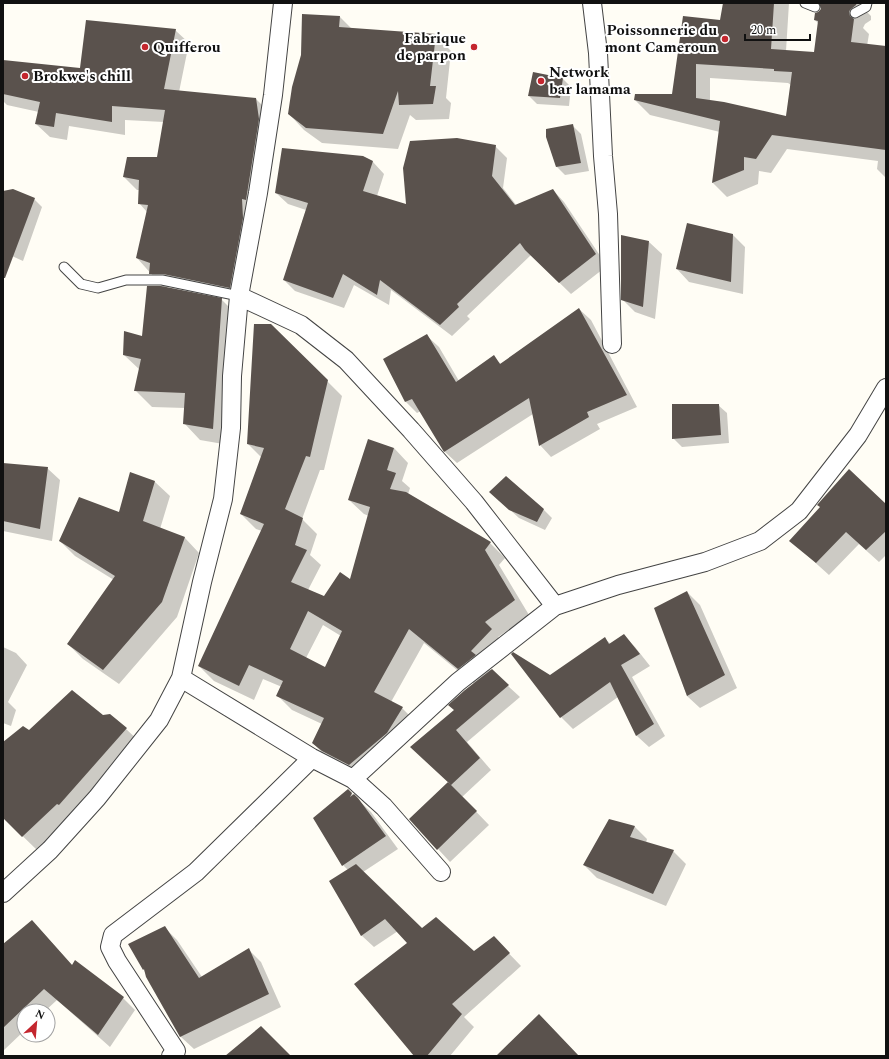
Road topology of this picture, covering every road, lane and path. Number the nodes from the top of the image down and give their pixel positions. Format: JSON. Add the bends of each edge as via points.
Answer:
{"nodes":[{"id":1,"x":284,"y":3,"type":"edge"},
{"id":2,"x":592,"y":3,"type":"edge"},
{"id":3,"x":804,"y":3,"type":"edge"},
{"id":4,"x":867,"y":3,"type":"edge"},
{"id":5,"x":815,"y":7,"type":"dead end"},
{"id":6,"x":855,"y":13,"type":"dead end"},
{"id":7,"x":64,"y":267,"type":"dead end"},
{"id":8,"x":239,"y":296,"type":"junction"},
{"id":9,"x":612,"y":344,"type":"dead end"},
{"id":10,"x":886,"y":388,"type":"edge"},
{"id":11,"x":555,"y":606,"type":"junction"},
{"id":12,"x":181,"y":678,"type":"junction"},
{"id":13,"x":312,"y":758,"type":"junction"},
{"id":14,"x":353,"y":779,"type":"junction"},
{"id":15,"x":441,"y":872,"type":"dead end"},
{"id":16,"x":3,"y":893,"type":"edge"},
{"id":17,"x":171,"y":1056,"type":"edge"}],
"edges":[{"from":1,"to":8,"type":"street","via":[[258,193]]},
{"from":2,"to":9,"type":"street","via":[[598,53],[602,156],[608,214]]},
{"from":3,"to":5,"type":"lane"},
{"from":4,"to":6,"type":"lane","via":[[866,7]]},
{"from":7,"to":8,"type":"lane","via":[[81,284],[98,288],[126,280],[162,280]]},
{"from":8,"to":11,"type":"street","via":[[301,325],[346,360],[474,502]]},
{"from":8,"to":12,"type":"street","via":[[232,376],[231,428],[223,499]]},
{"from":10,"to":11,"type":"street","via":[[858,435],[799,511],[760,541],[705,562],[618,585]]},
{"from":11,"to":14,"type":"street","via":[[458,682]]},
{"from":12,"to":13,"type":"street"},
{"from":12,"to":16,"type":"street","via":[[159,720],[97,798],[50,850]]},
{"from":13,"to":14,"type":"street"},
{"from":13,"to":17,"type":"street","via":[[196,872],[113,935],[110,948],[176,1051]]},
{"from":14,"to":15,"type":"street","via":[[384,807]]}]}
